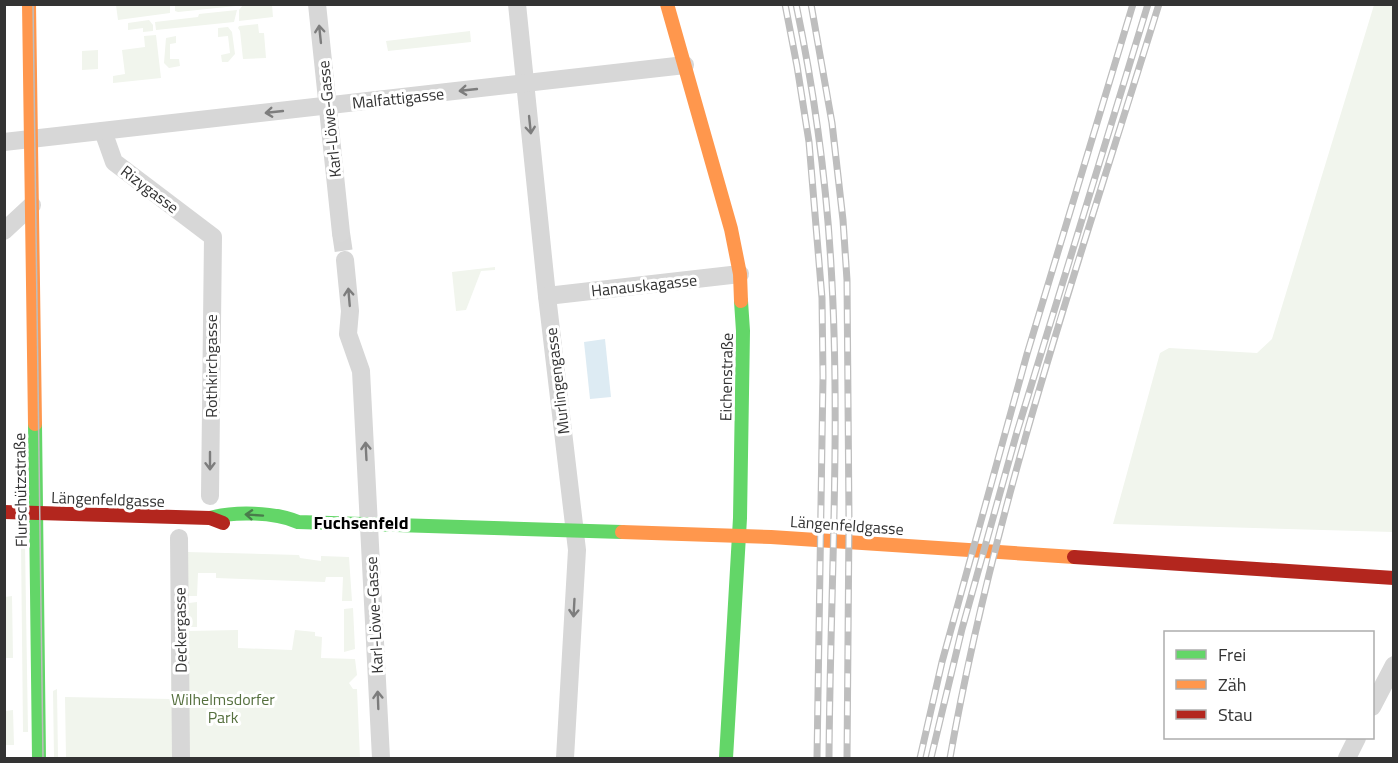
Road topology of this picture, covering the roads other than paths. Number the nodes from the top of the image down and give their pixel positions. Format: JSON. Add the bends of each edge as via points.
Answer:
{"nodes":[{"id":1,"x":29,"y":4,"type":"edge"},
{"id":2,"x":317,"y":4,"type":"edge"},
{"id":3,"x":517,"y":4,"type":"edge"},
{"id":4,"x":668,"y":4,"type":"edge"},
{"id":5,"x":685,"y":65,"type":"junction"},
{"id":6,"x":526,"y":84,"type":"junction"},
{"id":7,"x":328,"y":105,"type":"junction"},
{"id":8,"x":103,"y":131,"type":"junction"},
{"id":9,"x":31,"y":139,"type":"junction"},
{"id":10,"x":4,"y":142,"type":"edge"},
{"id":11,"x":32,"y":205,"type":"junction"},
{"id":12,"x":4,"y":231,"type":"edge"},
{"id":13,"x":341,"y":233,"type":"tunnel mouth"},
{"id":14,"x":213,"y":237,"type":"joint"},
{"id":15,"x":345,"y":260,"type":"tunnel mouth"},
{"id":16,"x":740,"y":274,"type":"junction"},
{"id":17,"x":548,"y":296,"type":"junction"},
{"id":18,"x":210,"y":496,"type":"dead end"},
{"id":19,"x":4,"y":512,"type":"edge"},
{"id":20,"x":37,"y":513,"type":"junction"},
{"id":21,"x":369,"y":524,"type":"junction"},
{"id":22,"x":575,"y":531,"type":"junction"},
{"id":23,"x":740,"y":536,"type":"junction"},
{"id":24,"x":179,"y":538,"type":"dead end"},
{"id":25,"x":1394,"y":578,"type":"edge"},
{"id":26,"x":1394,"y":665,"type":"edge"},
{"id":27,"x":1374,"y":703,"type":"edge"},
{"id":28,"x":1357,"y":739,"type":"edge"},
{"id":29,"x":39,"y":759,"type":"edge"},
{"id":30,"x":181,"y":759,"type":"edge"},
{"id":31,"x":381,"y":759,"type":"edge"},
{"id":32,"x":565,"y":759,"type":"edge"},
{"id":33,"x":726,"y":759,"type":"edge"},
{"id":34,"x":1347,"y":759,"type":"edge"}],
"edges":[{"from":1,"to":9,"type":"street","name":"Flurschützstraße"},
{"from":7,"to":2,"type":"street","name":"Karl-Löwe-Gasse","one_way":true},
{"from":3,"to":6,"type":"street","name":"Murlingengasse"},
{"from":4,"to":5,"type":"street","name":"Eichenstraße"},
{"from":5,"to":6,"type":"street","name":"Malfattigasse"},
{"from":5,"to":16,"type":"street","name":"Eichenstraße"},
{"from":6,"to":7,"type":"street","name":"Malfattigasse","one_way":true},
{"from":6,"to":17,"type":"street","name":"Murlingengasse","one_way":true},
{"from":7,"to":8,"type":"street","name":"Malfattigasse","one_way":true},
{"from":7,"to":13,"type":"street","name":"Karl-Löwe-Gasse"},
{"from":8,"to":9,"type":"street","name":"Malfattigasse"},
{"from":8,"to":14,"type":"street","name":"Rizygasse","via":[[114,162]]},
{"from":9,"to":10,"type":"street","name":"Malfattigasse"},
{"from":9,"to":11,"type":"street","name":"Flurschützstraße"},
{"from":11,"to":12,"type":"street"},
{"from":11,"to":20,"type":"street","name":"Flurschützstraße"},
{"from":14,"to":18,"type":"street","name":"Rothkirchgasse","one_way":true},
{"from":21,"to":15,"type":"street","name":"Karl-Löwe-Gasse","one_way":true,"via":[[362,371],[348,334]]},
{"from":16,"to":17,"type":"street","name":"Hanauskagasse"},
{"from":16,"to":23,"type":"street","name":"Eichenstraße"},
{"from":17,"to":22,"type":"street","name":"Murlingengasse"},
{"from":19,"to":20,"type":"street","name":"Längenfeldgasse"},
{"from":20,"to":21,"type":"street","name":"Längenfeldgasse","via":[[210,518],[227,513],[288,517],[298,522]]},
{"from":20,"to":29,"type":"street","name":"Flurschützstraße"},
{"from":21,"to":22,"type":"street","name":"Längenfeldgasse"},
{"from":31,"to":21,"type":"street","name":"Karl-Löwe-Gasse","one_way":true},
{"from":22,"to":23,"type":"street","name":"Längenfeldgasse"},
{"from":22,"to":32,"type":"street","name":"Murlingengasse","one_way":true},
{"from":23,"to":25,"type":"street","name":"Längenfeldgasse"},
{"from":23,"to":33,"type":"street","name":"Eichenstraße"},
{"from":24,"to":30,"type":"street","name":"Deckergasse"},
{"from":26,"to":27,"type":"street"},
{"from":28,"to":34,"type":"street"}]}
